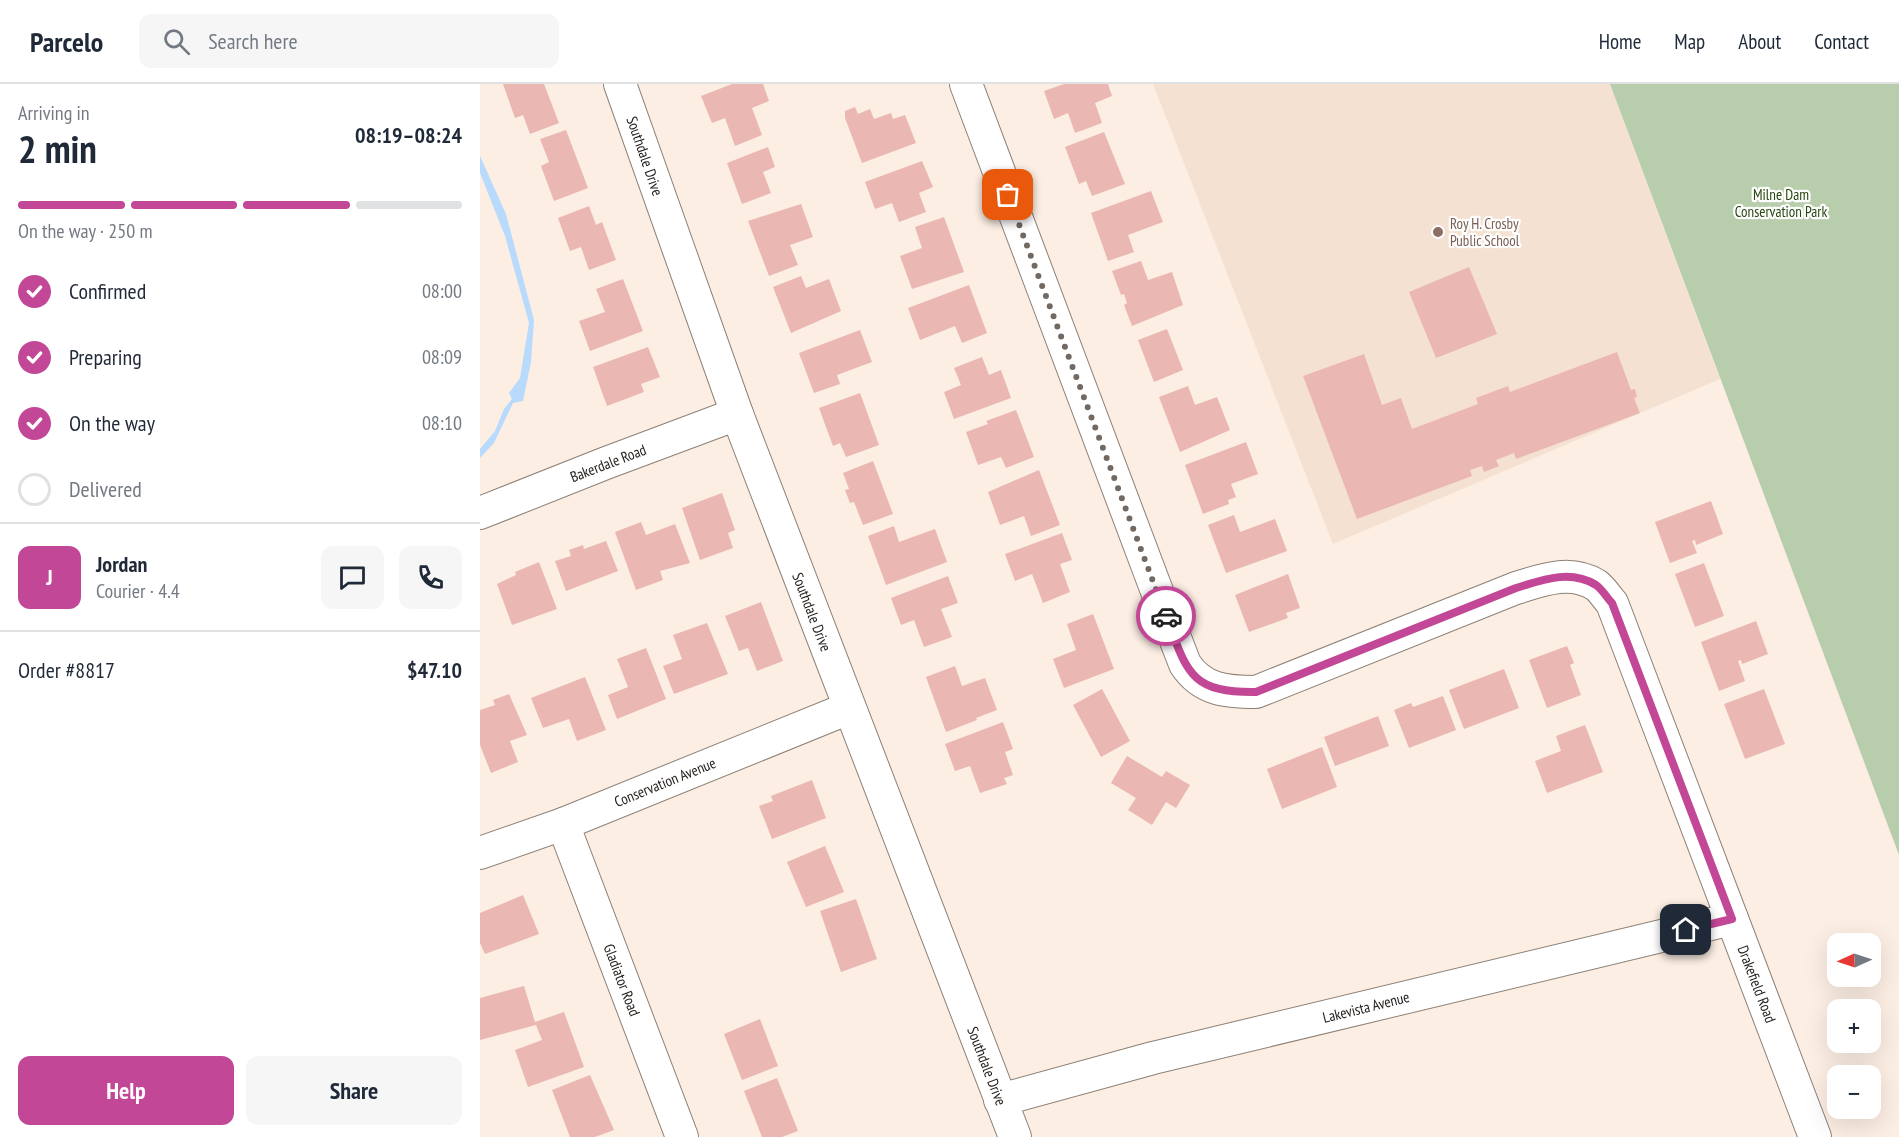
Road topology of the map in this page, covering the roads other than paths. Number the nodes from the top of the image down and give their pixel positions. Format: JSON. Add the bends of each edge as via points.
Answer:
{"nodes":[{"id":1,"x":620,"y":84,"type":"edge"},
{"id":2,"x":966,"y":84,"type":"edge"},
{"id":3,"x":737,"y":414,"type":"junction"},
{"id":4,"x":480,"y":513,"type":"edge"},
{"id":5,"x":849,"y":708,"type":"junction"},
{"id":6,"x":562,"y":824,"type":"junction"},
{"id":7,"x":480,"y":853,"type":"edge"},
{"id":8,"x":1732,"y":919,"type":"junction"},
{"id":9,"x":1000,"y":1100,"type":"junction"},
{"id":10,"x":682,"y":1137,"type":"edge"},
{"id":11,"x":1015,"y":1137,"type":"edge"},
{"id":12,"x":1815,"y":1137,"type":"edge"}],
"edges":[{"from":1,"to":3,"type":"street","name":"Southdale Drive"},
{"from":2,"to":8,"type":"street","name":"Drakefield Road","via":[[1192,675],[1215,689],[1256,692],[1516,588],[1556,576],[1597,586],[1612,603]]},
{"from":3,"to":4,"type":"street","name":"Bakerdale Road"},
{"from":3,"to":5,"type":"street","name":"Southdale Drive"},
{"from":5,"to":6,"type":"street","name":"Conservation Avenue"},
{"from":5,"to":9,"type":"street","name":"Southdale Drive"},
{"from":6,"to":7,"type":"street","name":"Conservation Avenue"},
{"from":6,"to":10,"type":"street","name":"Gladiator Road"},
{"from":8,"to":9,"type":"street","name":"Lakevista Avenue","via":[[1153,1058]]},
{"from":8,"to":12,"type":"street","name":"Drakefield Road"},
{"from":9,"to":11,"type":"street","name":"Southdale Drive"}]}
